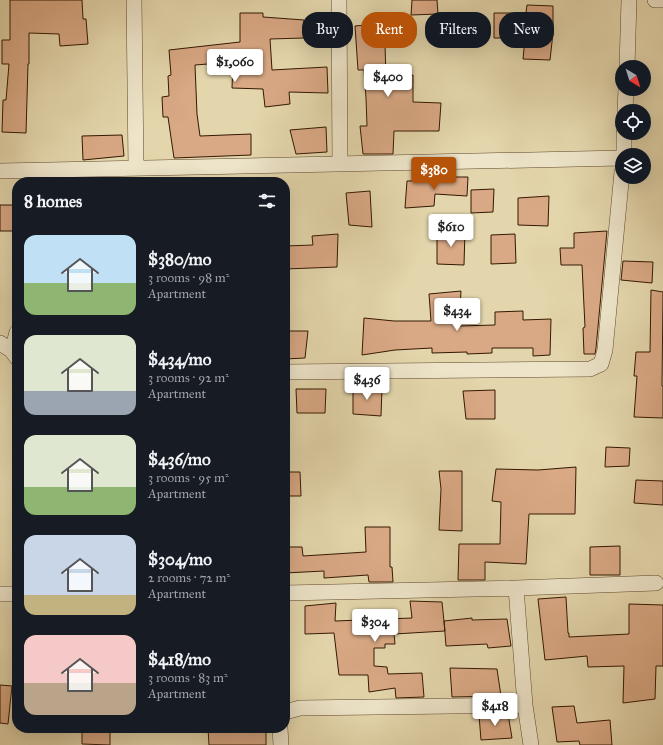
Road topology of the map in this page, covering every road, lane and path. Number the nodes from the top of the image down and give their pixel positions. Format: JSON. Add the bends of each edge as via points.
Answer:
{"nodes":[{"id":1,"x":134,"y":0,"type":"edge"},
{"id":2,"x":338,"y":0,"type":"edge"},
{"id":3,"x":629,"y":0,"type":"edge"},
{"id":4,"x":655,"y":0,"type":"edge"},
{"id":5,"x":663,"y":0,"type":"edge"},
{"id":6,"x":627,"y":60,"type":"edge"},
{"id":7,"x":615,"y":158,"type":"edge"},
{"id":8,"x":340,"y":164,"type":"junction"},
{"id":9,"x":136,"y":168,"type":"junction"},
{"id":10,"x":0,"y":171,"type":"edge"},
{"id":11,"x":22,"y":176,"type":"edge"},
{"id":12,"x":621,"y":184,"type":"edge"},
{"id":13,"x":290,"y":372,"type":"edge"},
{"id":14,"x":656,"y":583,"type":"dead end"},
{"id":15,"x":516,"y":588,"type":"junction"},
{"id":16,"x":290,"y":593,"type":"edge"},
{"id":17,"x":0,"y":594,"type":"edge"},
{"id":18,"x":12,"y":594,"type":"edge"},
{"id":19,"x":525,"y":705,"type":"junction"},
{"id":20,"x":290,"y":711,"type":"edge"},
{"id":21,"x":280,"y":733,"type":"edge"},
{"id":22,"x":281,"y":745,"type":"edge"},
{"id":23,"x":531,"y":745,"type":"edge"}],
"edges":[{"from":1,"to":9,"type":"street"},
{"from":2,"to":8,"type":"street"},
{"from":3,"to":6,"type":"street"},
{"from":4,"to":5,"type":"street"},
{"from":7,"to":8,"type":"street"},
{"from":8,"to":9,"type":"street"},
{"from":9,"to":11,"type":"street"},
{"from":10,"to":11,"type":"street"},
{"from":12,"to":13,"type":"street","via":[[602,364],[590,369]]},
{"from":14,"to":15,"type":"street"},
{"from":15,"to":16,"type":"street"},
{"from":15,"to":19,"type":"street"},
{"from":17,"to":18,"type":"street"},
{"from":19,"to":20,"type":"street","via":[[300,708]]},
{"from":19,"to":23,"type":"street"},
{"from":21,"to":22,"type":"street"}]}
